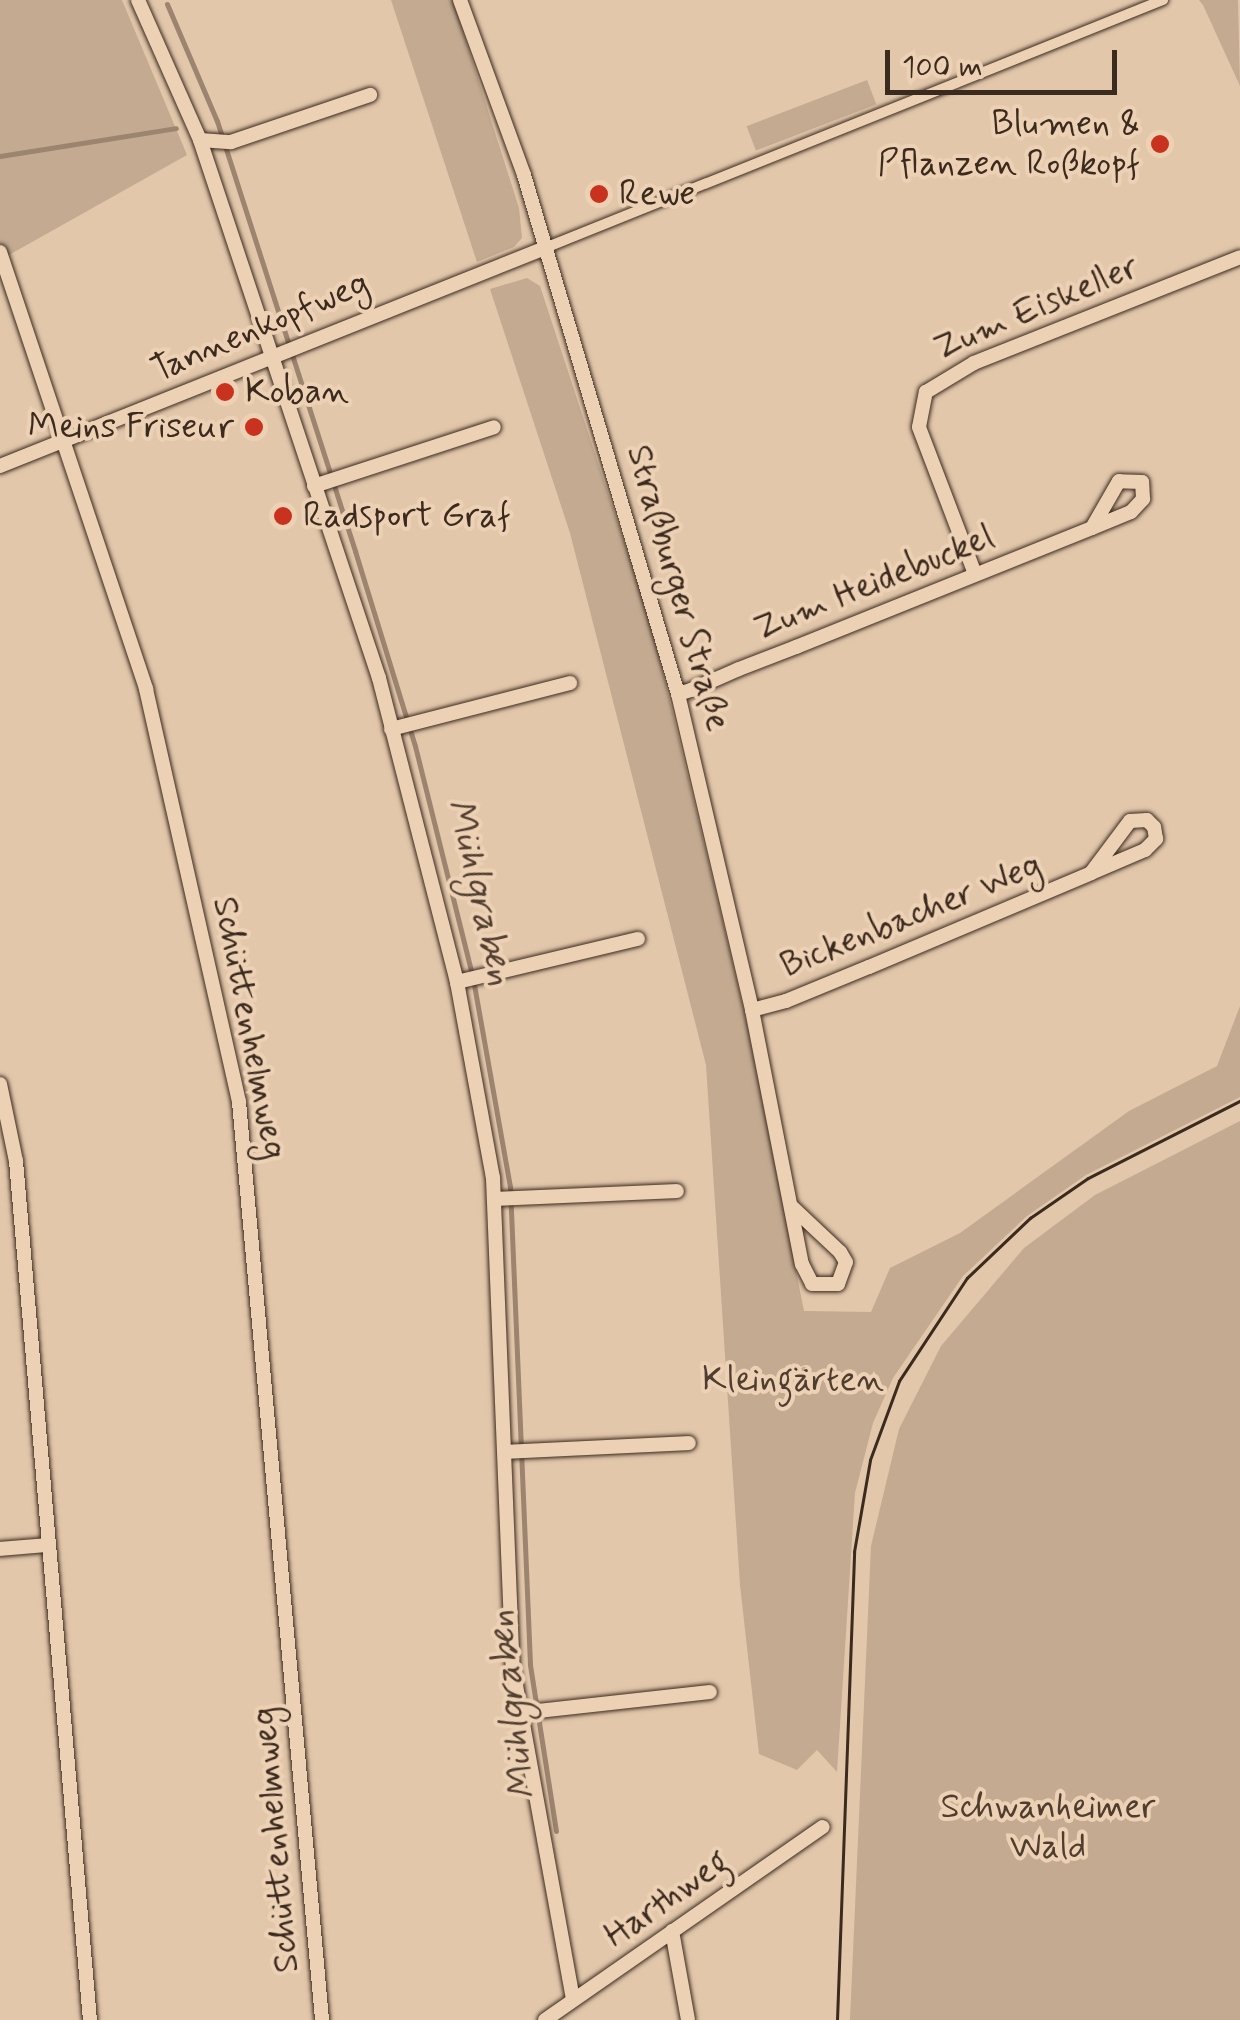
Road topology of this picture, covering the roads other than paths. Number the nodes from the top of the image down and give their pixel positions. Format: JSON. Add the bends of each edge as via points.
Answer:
{"nodes":[{"id":1,"x":138,"y":0,"type":"edge"},
{"id":2,"x":460,"y":0,"type":"edge"},
{"id":3,"x":1162,"y":0,"type":"edge"},
{"id":4,"x":370,"y":95,"type":"dead end"},
{"id":5,"x":200,"y":140,"type":"junction"},
{"id":6,"x":546,"y":248,"type":"junction"},
{"id":7,"x":0,"y":252,"type":"edge"},
{"id":8,"x":1240,"y":257,"type":"edge"},
{"id":9,"x":270,"y":357,"type":"junction"},
{"id":10,"x":494,"y":427,"type":"dead end"},
{"id":11,"x":62,"y":441,"type":"junction"},
{"id":12,"x":0,"y":466,"type":"edge"},
{"id":13,"x":318,"y":485,"type":"junction"},
{"id":14,"x":1092,"y":528,"type":"dead end"},
{"id":15,"x":975,"y":574,"type":"junction"},
{"id":16,"x":570,"y":683,"type":"dead end"},
{"id":17,"x":678,"y":694,"type":"junction"},
{"id":18,"x":402,"y":726,"type":"junction"},
{"id":19,"x":1091,"y":873,"type":"junction"},
{"id":20,"x":638,"y":939,"type":"dead end"},
{"id":21,"x":461,"y":981,"type":"junction"},
{"id":22,"x":752,"y":1010,"type":"junction"},
{"id":23,"x":0,"y":1084,"type":"edge"},
{"id":24,"x":677,"y":1190,"type":"dead end"},
{"id":25,"x":498,"y":1199,"type":"junction"},
{"id":26,"x":791,"y":1206,"type":"junction"},
{"id":27,"x":689,"y":1443,"type":"dead end"},
{"id":28,"x":509,"y":1452,"type":"junction"},
{"id":29,"x":48,"y":1545,"type":"junction"},
{"id":30,"x":0,"y":1549,"type":"edge"},
{"id":31,"x":710,"y":1692,"type":"dead end"},
{"id":32,"x":525,"y":1712,"type":"junction"},
{"id":33,"x":823,"y":1827,"type":"dead end"},
{"id":34,"x":672,"y":1931,"type":"junction"},
{"id":35,"x":573,"y":2000,"type":"junction"},
{"id":36,"x":90,"y":2020,"type":"edge"},
{"id":37,"x":322,"y":2020,"type":"edge"},
{"id":38,"x":545,"y":2020,"type":"edge"},
{"id":39,"x":688,"y":2020,"type":"edge"}],
"edges":[{"from":1,"to":5,"type":"street"},
{"from":2,"to":6,"type":"street","name":"Straßburger Straße"},
{"from":3,"to":6,"type":"street"},
{"from":4,"to":5,"type":"street","via":[[231,142]]},
{"from":5,"to":9,"type":"street"},
{"from":6,"to":9,"type":"street","name":"Tannenkopfweg"},
{"from":6,"to":17,"type":"street","name":"Straßburger Straße"},
{"from":7,"to":11,"type":"street","name":"Schüttenhelmweg"},
{"from":8,"to":15,"type":"street","name":"Zum Eiskeller","via":[[974,362],[926,392],[919,427]]},
{"from":9,"to":11,"type":"street","name":"Tannenkopfweg"},
{"from":9,"to":13,"type":"street"},
{"from":10,"to":13,"type":"street"},
{"from":11,"to":12,"type":"street","name":"Tannenkopfweg"},
{"from":11,"to":37,"type":"street","name":"Schüttenhelmweg","via":[[146,689],[240,1102]]},
{"from":13,"to":18,"type":"street"},
{"from":14,"to":15,"type":"street","name":"Zum Heidebuckel"},
{"from":15,"to":17,"type":"street","name":"Zum Heidebuckel"},
{"from":16,"to":18,"type":"street"},
{"from":17,"to":22,"type":"street","name":"Straßburger Straße"},
{"from":18,"to":21,"type":"street"},
{"from":19,"to":19,"type":"street","name":"Bickenbacher Weg","via":[[1145,850],[1156,839],[1154,827],[1147,820],[1130,821]]},
{"from":19,"to":22,"type":"street","name":"Bickenbacher Weg"},
{"from":20,"to":21,"type":"street"},
{"from":21,"to":25,"type":"street"},
{"from":22,"to":26,"type":"street","name":"Straßburger Straße"},
{"from":23,"to":29,"type":"street","via":[[16,1161]]},
{"from":24,"to":25,"type":"street"},
{"from":25,"to":28,"type":"street"},
{"from":26,"to":26,"type":"street","name":"Straßburger Straße","via":[[807,1278],[818,1287],[838,1284],[846,1262],[840,1252]]},
{"from":27,"to":28,"type":"street"},
{"from":28,"to":32,"type":"street"},
{"from":29,"to":30,"type":"street"},
{"from":29,"to":36,"type":"street"},
{"from":31,"to":32,"type":"street"},
{"from":32,"to":35,"type":"street"},
{"from":33,"to":34,"type":"street","name":"Harthweg"},
{"from":34,"to":35,"type":"street","name":"Harthweg"},
{"from":34,"to":39,"type":"street"},
{"from":35,"to":38,"type":"street","name":"Harthweg"}]}
